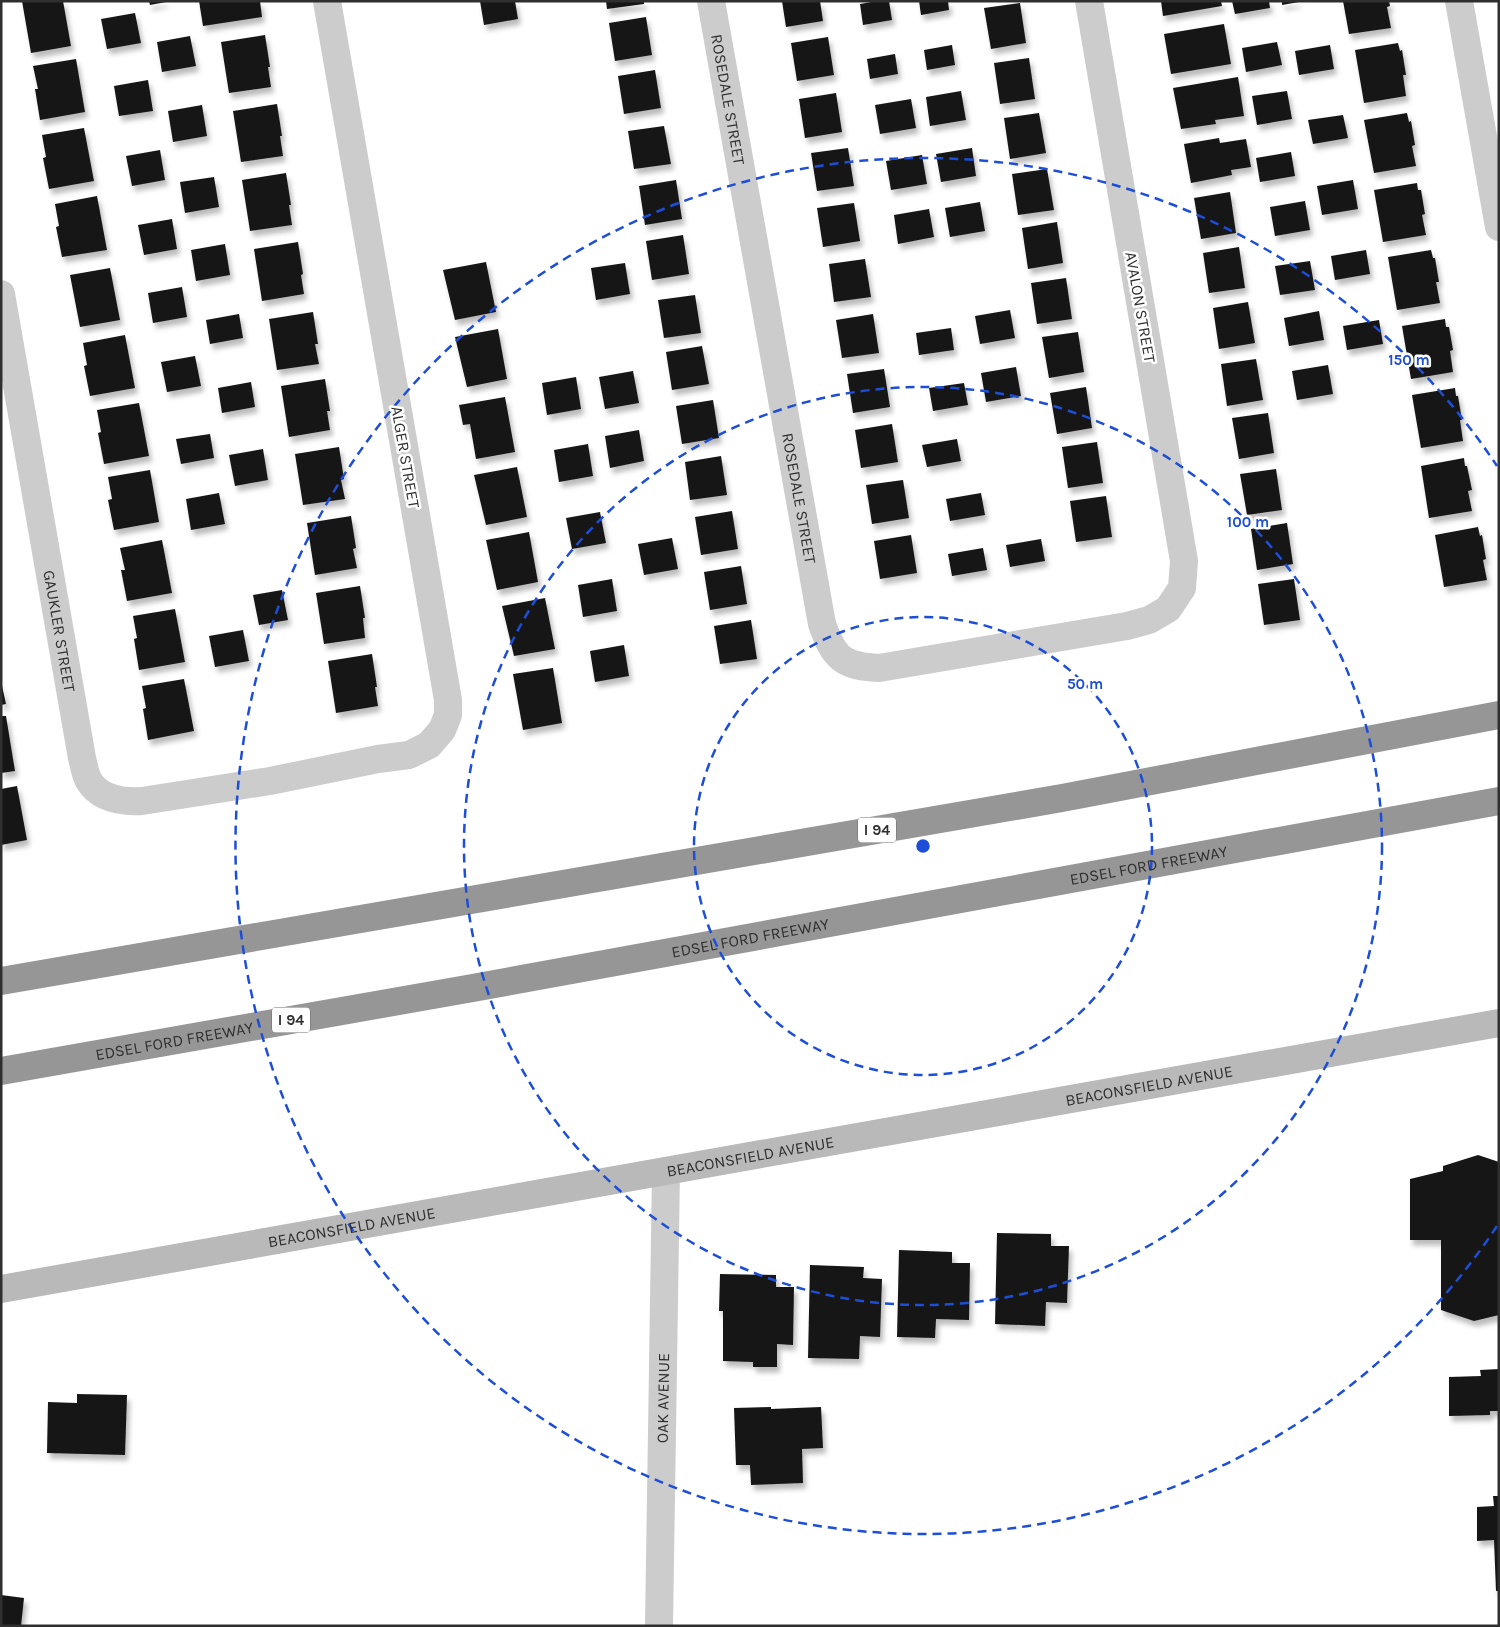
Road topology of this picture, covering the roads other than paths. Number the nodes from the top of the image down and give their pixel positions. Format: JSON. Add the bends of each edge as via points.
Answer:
{"nodes":[{"id":1,"x":327,"y":1,"type":"edge"},
{"id":2,"x":711,"y":1,"type":"edge"},
{"id":3,"x":1089,"y":1,"type":"edge"},
{"id":4,"x":1460,"y":1,"type":"edge"},
{"id":5,"x":1499,"y":227,"type":"edge"},
{"id":6,"x":1,"y":294,"type":"edge"},
{"id":7,"x":1168,"y":610,"type":"joint"},
{"id":8,"x":1499,"y":716,"type":"edge"},
{"id":9,"x":270,"y":781,"type":"joint"},
{"id":10,"x":1499,"y":801,"type":"edge"},
{"id":11,"x":1,"y":981,"type":"edge"},
{"id":12,"x":1499,"y":1023,"type":"edge"},
{"id":13,"x":115,"y":1050,"type":"junction"},
{"id":14,"x":1,"y":1071,"type":"edge"},
{"id":15,"x":1,"y":1089,"type":"edge"},
{"id":16,"x":666,"y":1171,"type":"junction"},
{"id":17,"x":1,"y":1290,"type":"edge"},
{"id":18,"x":659,"y":1626,"type":"edge"}],
"edges":[{"from":1,"to":9,"type":"street","name":"ALGER STREET","via":[[448,700],[448,715],[442,730],[429,745],[409,755],[378,758]]},
{"from":2,"to":7,"type":"street","name":"ROSEDALE STREET","via":[[822,624],[830,646],[841,659],[860,667],[879,668],[1127,626]]},
{"from":3,"to":7,"type":"street","name":"AVALON STREET","via":[[1184,561],[1182,588]]},
{"from":4,"to":5,"type":"street"},
{"from":6,"to":9,"type":"street","name":"GAUKLER STREET","via":[[88,780],[104,794],[125,802]]},
{"from":8,"to":11,"type":"highway","number":"I 94","via":[[1052,800]]},
{"from":10,"to":13,"type":"highway","name":"EDSEL FORD FREEWAY","number":"I 94","via":[[496,984]]},
{"from":12,"to":16,"type":"street","name":"BEACONSFIELD AVENUE"},
{"from":13,"to":14,"type":"highway","name":"EDSEL FORD FREEWAY","number":"I 94"},
{"from":13,"to":15,"type":"highway"},
{"from":16,"to":17,"type":"street","name":"BEACONSFIELD AVENUE"},
{"from":16,"to":18,"type":"street","name":"OAK AVENUE"}]}
